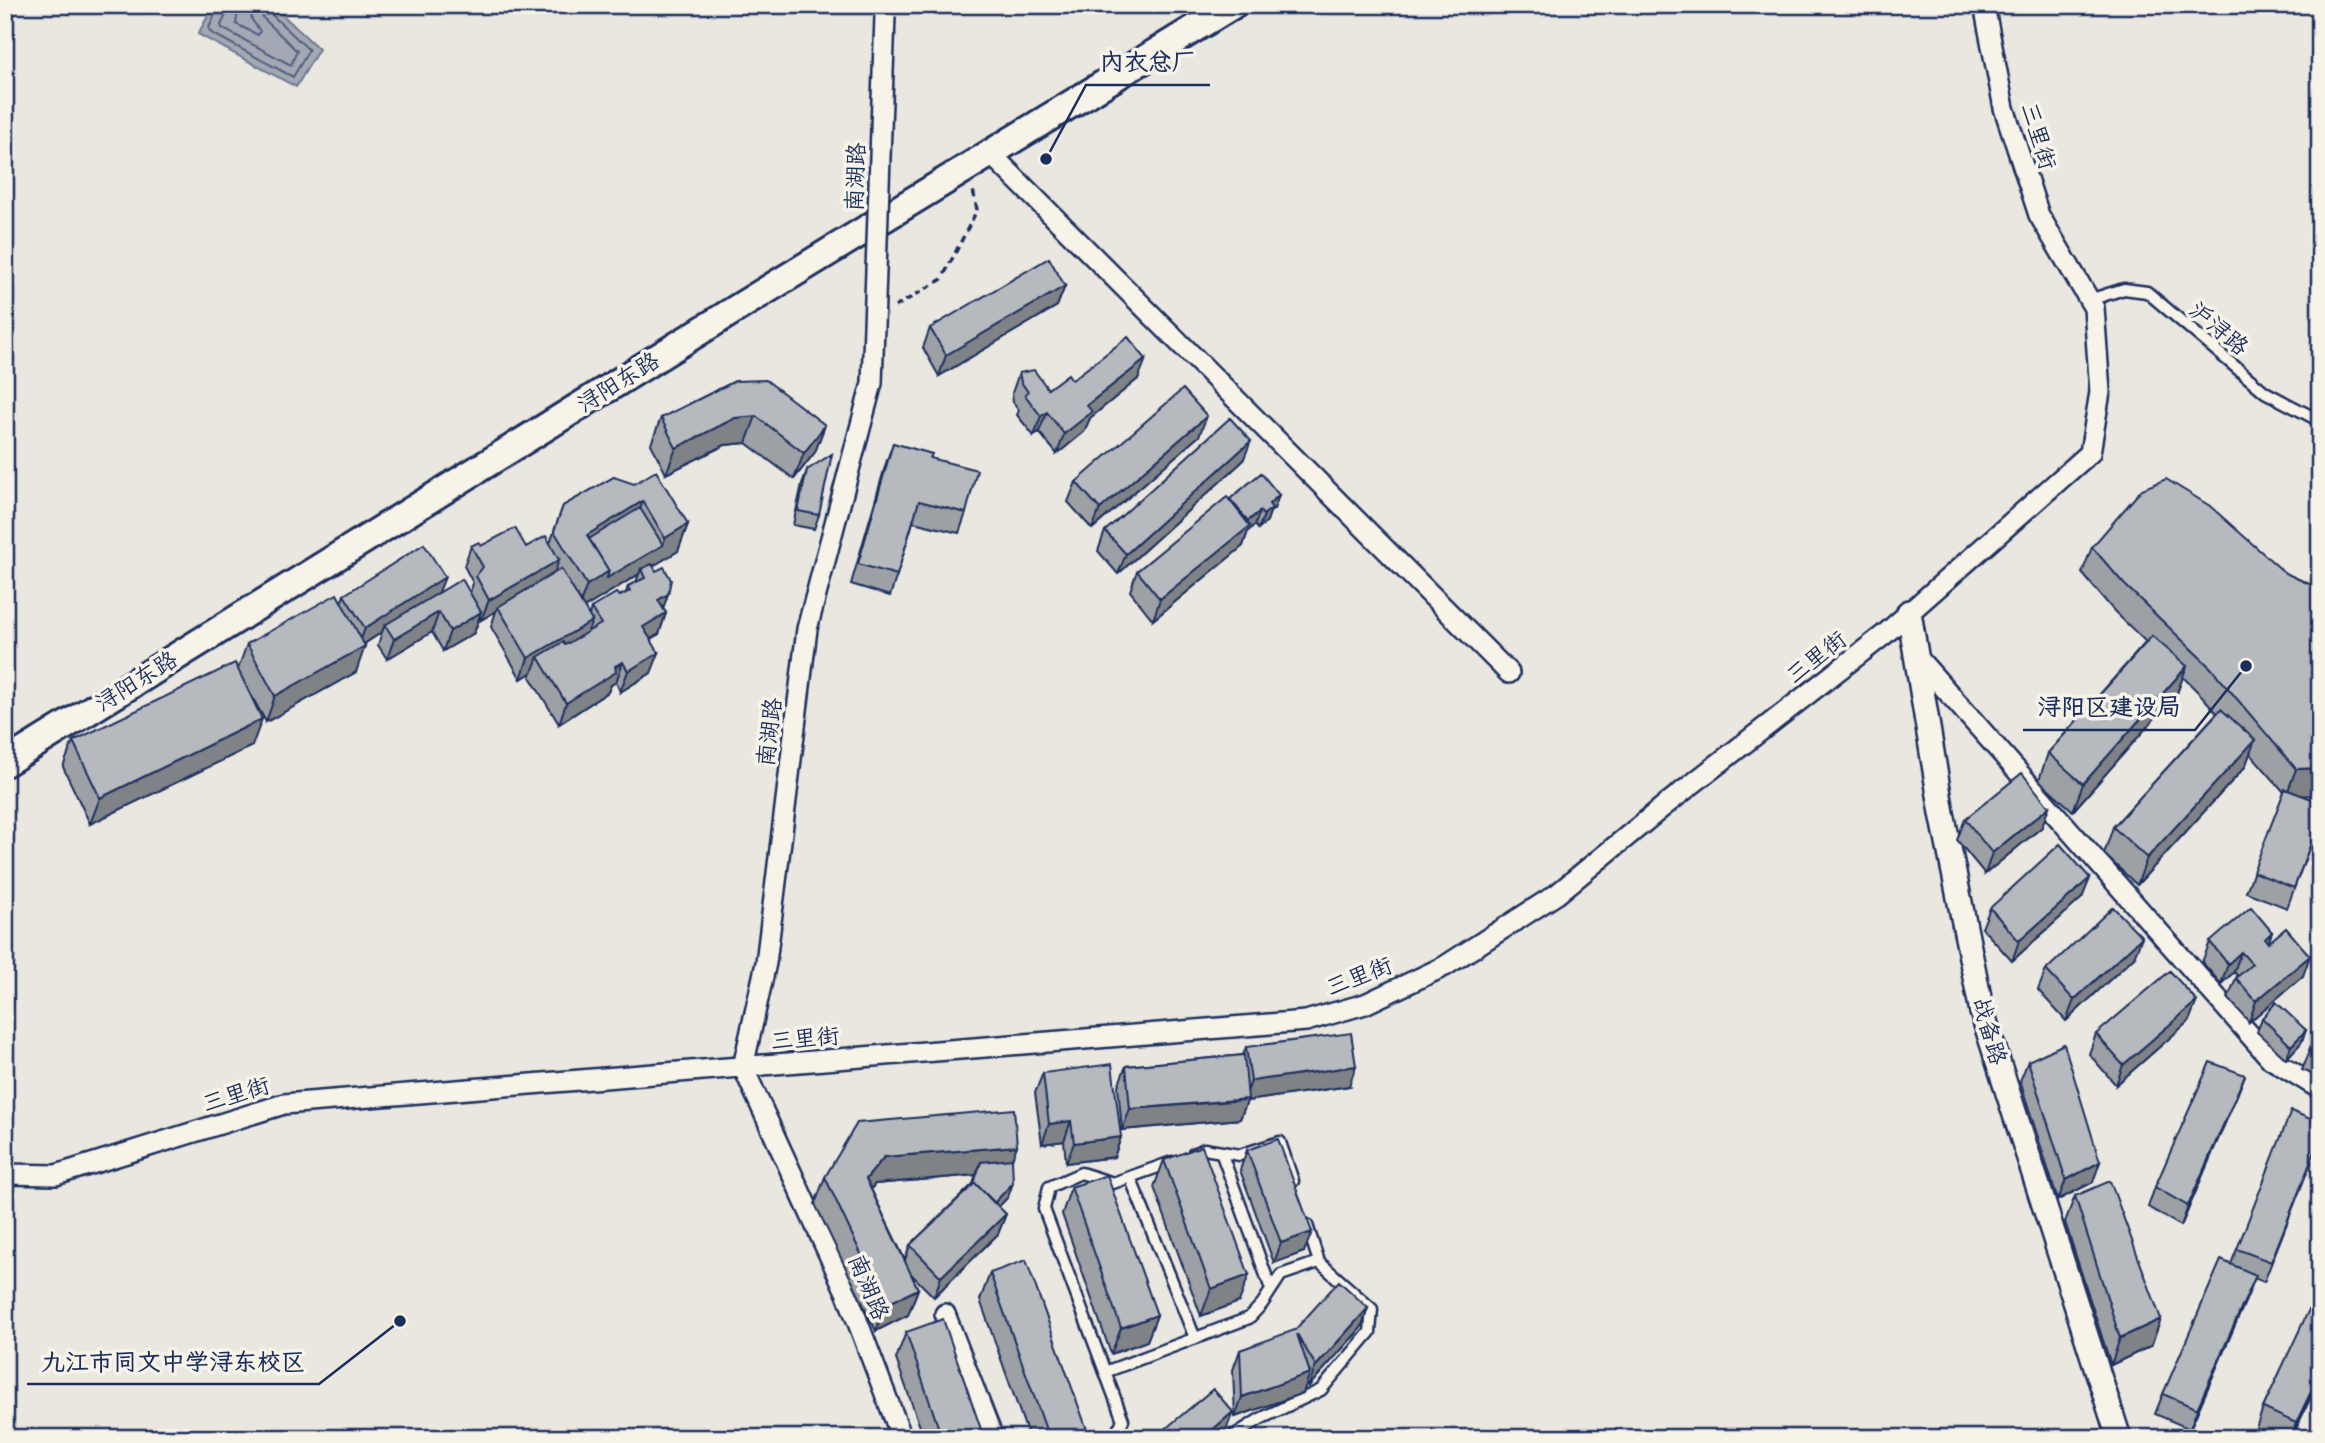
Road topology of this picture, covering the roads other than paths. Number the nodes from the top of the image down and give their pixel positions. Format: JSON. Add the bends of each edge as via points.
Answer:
{"nodes":[{"id":1,"x":1233,"y":5,"type":"edge"},
{"id":2,"x":1984,"y":5,"type":"edge"},
{"id":3,"x":885,"y":11,"type":"edge"},
{"id":4,"x":979,"y":160,"type":"junction"},
{"id":5,"x":2089,"y":300,"type":"junction"},
{"id":6,"x":2320,"y":421,"type":"edge"},
{"id":7,"x":1909,"y":612,"type":"junction"},
{"id":8,"x":1916,"y":656,"type":"junction"},
{"id":9,"x":1509,"y":673,"type":"dead end"},
{"id":10,"x":5,"y":763,"type":"edge"},
{"id":11,"x":743,"y":1067,"type":"junction"},
{"id":12,"x":2320,"y":1090,"type":"edge"},
{"id":13,"x":1221,"y":1152,"type":"junction"},
{"id":14,"x":5,"y":1174,"type":"edge"},
{"id":15,"x":1130,"y":1177,"type":"junction"},
{"id":16,"x":1296,"y":1190,"type":"edge"},
{"id":17,"x":1304,"y":1214,"type":"edge"},
{"id":18,"x":1319,"y":1262,"type":"junction"},
{"id":19,"x":1271,"y":1289,"type":"junction"},
{"id":20,"x":945,"y":1314,"type":"dead end"},
{"id":21,"x":1195,"y":1338,"type":"junction"},
{"id":22,"x":1105,"y":1372,"type":"junction"},
{"id":23,"x":902,"y":1438,"type":"edge"},
{"id":24,"x":993,"y":1438,"type":"edge"},
{"id":25,"x":1115,"y":1438,"type":"edge"},
{"id":26,"x":1230,"y":1438,"type":"edge"},
{"id":27,"x":2119,"y":1438,"type":"edge"}],
"edges":[{"from":1,"to":4,"type":"main road","name":"浔阳东路"},
{"from":2,"to":5,"type":"street","name":"三里街","via":[[2004,108],[2039,215]]},
{"from":3,"to":11,"type":"street","name":"南湖路","bridge":true,"via":[[872,383],[807,629],[766,963]]},
{"from":4,"to":9,"type":"street"},
{"from":4,"to":10,"type":"main road","name":"浔阳东路"},
{"from":5,"to":6,"type":"lane","name":"沪浔路","via":[[2124,289],[2147,292],[2266,391]]},
{"from":5,"to":7,"type":"street","name":"三里街","via":[[2094,308],[2100,392],[2090,453]]},
{"from":7,"to":8,"type":"street","name":"战备路"},
{"from":7,"to":11,"type":"street","name":"三里街","via":[[1557,894],[1445,966],[1365,1004],[1306,1021]]},
{"from":8,"to":12,"type":"street","via":[[2271,1059]]},
{"from":8,"to":27,"type":"street","name":"战备路","via":[[1982,1012]]},
{"from":11,"to":14,"type":"street","name":"三里街","via":[[284,1104],[56,1175]]},
{"from":11,"to":23,"type":"street","name":"南湖路","via":[[847,1294]]},
{"from":13,"to":15,"type":"lane","via":[[1204,1149]]},
{"from":13,"to":16,"type":"lane","via":[[1240,1155],[1280,1142]]},
{"from":13,"to":19,"type":"lane"},
{"from":15,"to":21,"type":"lane"},
{"from":15,"to":22,"type":"lane","via":[[1114,1184],[1081,1173],[1049,1187],[1044,1209]]},
{"from":17,"to":18,"type":"lane"},
{"from":18,"to":19,"type":"lane","via":[[1280,1275]]},
{"from":18,"to":26,"type":"lane","via":[[1372,1309],[1370,1332],[1321,1390]]},
{"from":19,"to":21,"type":"lane","via":[[1249,1318]]},
{"from":20,"to":24,"type":"street"},
{"from":21,"to":22,"type":"lane"},
{"from":22,"to":25,"type":"lane","via":[[1123,1420]]}]}
